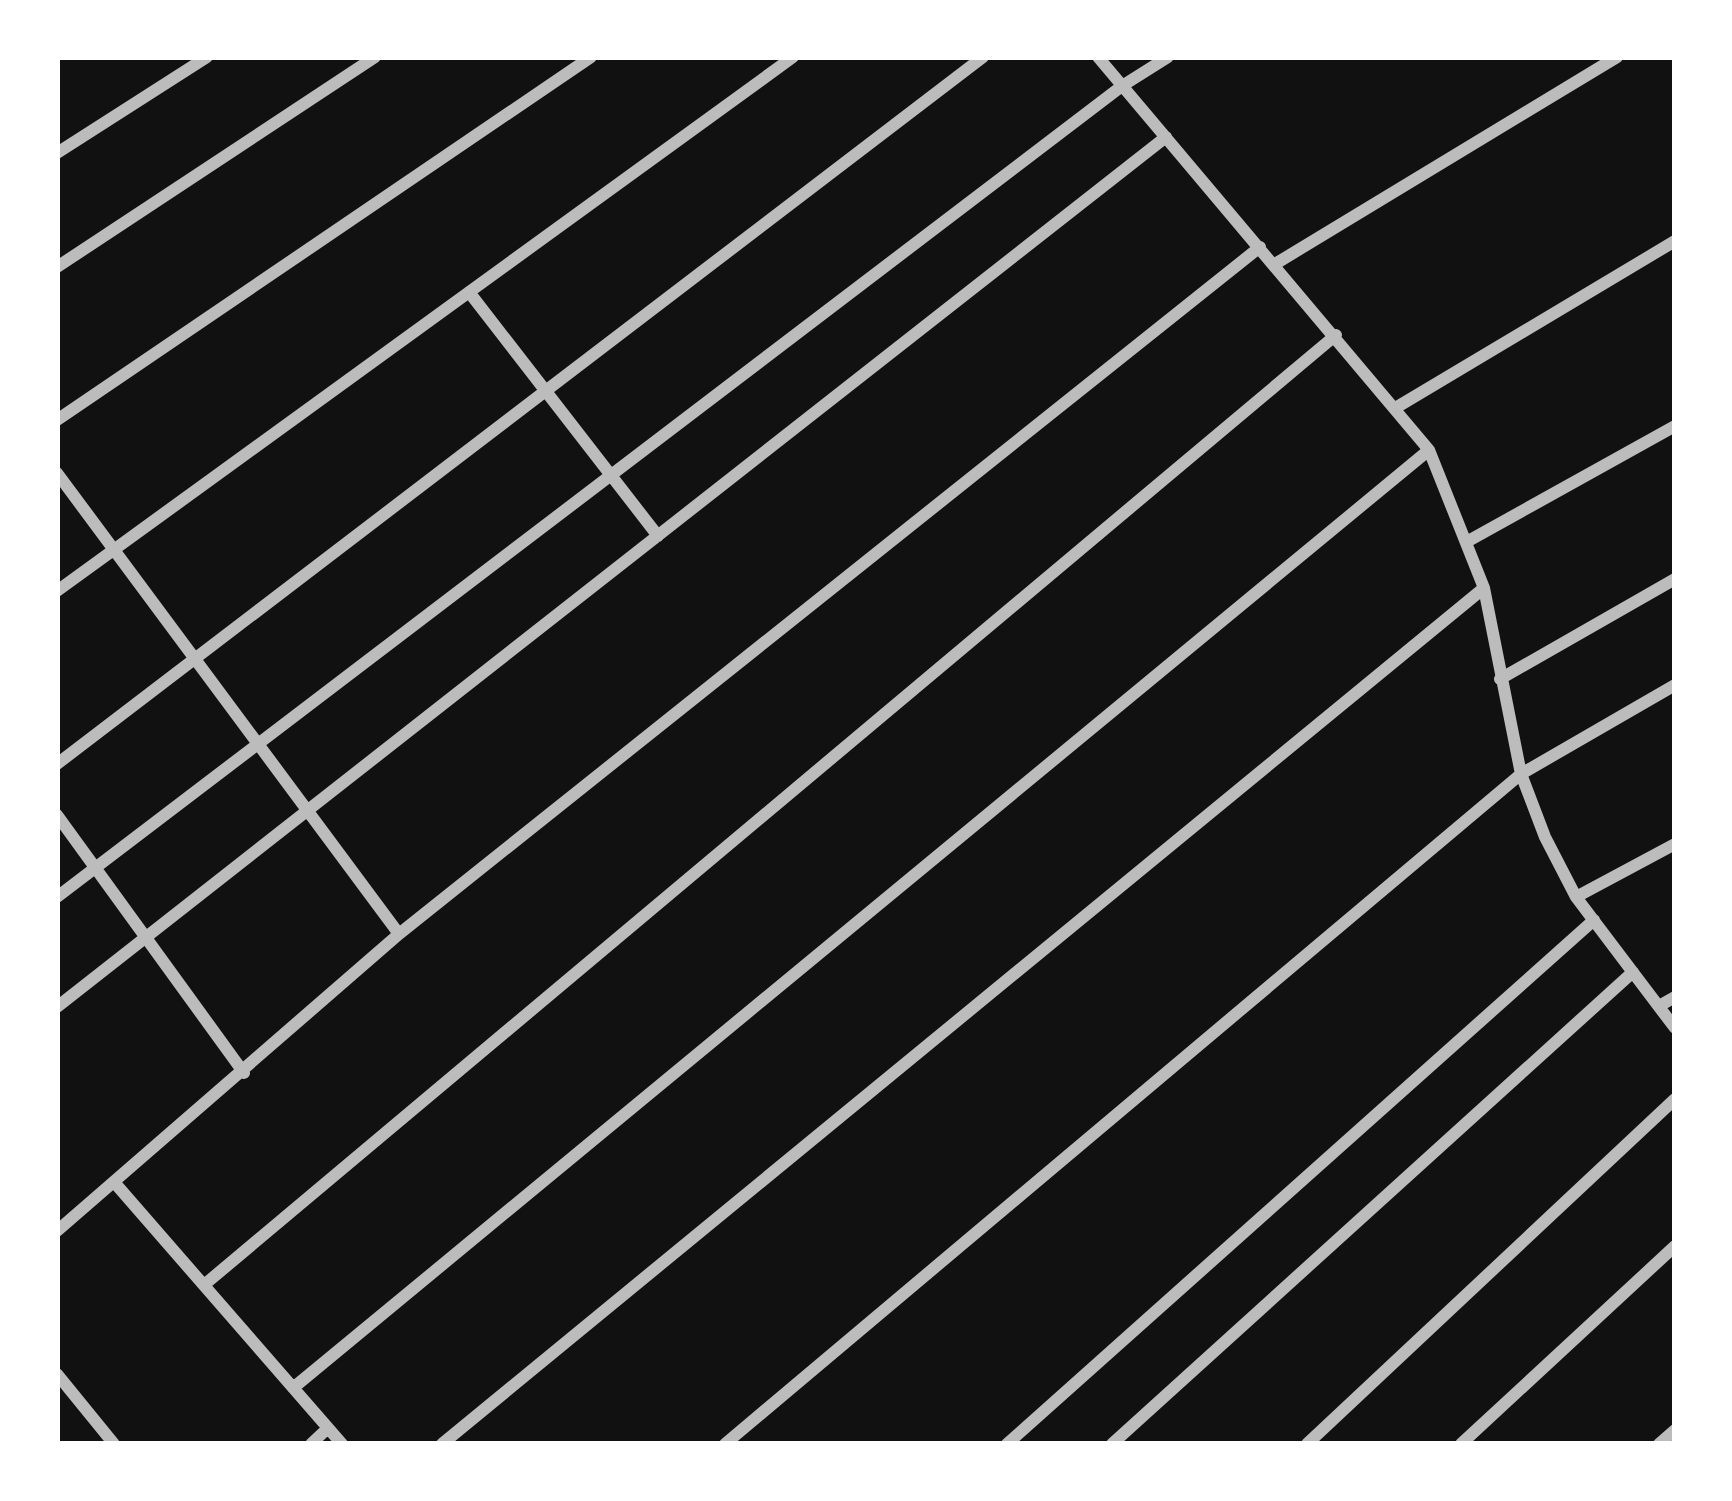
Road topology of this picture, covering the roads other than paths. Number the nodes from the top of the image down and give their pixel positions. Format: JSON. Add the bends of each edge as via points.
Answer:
{"nodes":[{"id":1,"x":207,"y":57,"type":"edge"},
{"id":2,"x":375,"y":57,"type":"edge"},
{"id":3,"x":591,"y":57,"type":"edge"},
{"id":4,"x":793,"y":57,"type":"edge"},
{"id":5,"x":983,"y":57,"type":"edge"},
{"id":6,"x":1098,"y":57,"type":"edge"},
{"id":7,"x":1168,"y":57,"type":"edge"},
{"id":8,"x":1617,"y":57,"type":"edge"},
{"id":9,"x":1122,"y":86,"type":"junction"},
{"id":10,"x":1166,"y":137,"type":"junction"},
{"id":11,"x":57,"y":153,"type":"edge"},
{"id":12,"x":1675,"y":241,"type":"edge"},
{"id":13,"x":1260,"y":247,"type":"junction"},
{"id":14,"x":1276,"y":264,"type":"junction"},
{"id":15,"x":57,"y":267,"type":"edge"},
{"id":16,"x":469,"y":292,"type":"junction"},
{"id":17,"x":1336,"y":335,"type":"junction"},
{"id":18,"x":545,"y":391,"type":"junction"},
{"id":19,"x":1397,"y":407,"type":"junction"},
{"id":20,"x":57,"y":420,"type":"edge"},
{"id":21,"x":1675,"y":426,"type":"edge"},
{"id":22,"x":1429,"y":450,"type":"junction"},
{"id":23,"x":57,"y":473,"type":"edge"},
{"id":24,"x":611,"y":476,"type":"junction"},
{"id":25,"x":658,"y":536,"type":"junction"},
{"id":26,"x":1470,"y":540,"type":"junction"},
{"id":27,"x":114,"y":550,"type":"junction"},
{"id":28,"x":1675,"y":579,"type":"edge"},
{"id":29,"x":1484,"y":588,"type":"junction"},
{"id":30,"x":57,"y":591,"type":"edge"},
{"id":31,"x":194,"y":659,"type":"junction"},
{"id":32,"x":1500,"y":679,"type":"junction"},
{"id":33,"x":1675,"y":686,"type":"edge"},
{"id":34,"x":258,"y":744,"type":"junction"},
{"id":35,"x":57,"y":764,"type":"edge"},
{"id":36,"x":1522,"y":774,"type":"junction"},
{"id":37,"x":307,"y":811,"type":"junction"},
{"id":38,"x":57,"y":815,"type":"edge"},
{"id":39,"x":1675,"y":844,"type":"edge"},
{"id":40,"x":95,"y":868,"type":"junction"},
{"id":41,"x":57,"y":897,"type":"edge"},
{"id":42,"x":1576,"y":897,"type":"junction"},
{"id":43,"x":1594,"y":920,"type":"junction"},
{"id":44,"x":399,"y":934,"type":"junction"},
{"id":45,"x":146,"y":938,"type":"junction"},
{"id":46,"x":1633,"y":972,"type":"junction"},
{"id":47,"x":1675,"y":997,"type":"edge"},
{"id":48,"x":1659,"y":1006,"type":"junction"},
{"id":49,"x":57,"y":1007,"type":"edge"},
{"id":50,"x":1675,"y":1028,"type":"edge"},
{"id":51,"x":244,"y":1073,"type":"junction"},
{"id":52,"x":1675,"y":1099,"type":"edge"},
{"id":53,"x":114,"y":1182,"type":"junction"},
{"id":54,"x":57,"y":1231,"type":"edge"},
{"id":55,"x":1675,"y":1246,"type":"edge"},
{"id":56,"x":204,"y":1286,"type":"junction"},
{"id":57,"x":57,"y":1374,"type":"edge"},
{"id":58,"x":293,"y":1388,"type":"junction"},
{"id":59,"x":328,"y":1428,"type":"junction"},
{"id":60,"x":1675,"y":1430,"type":"edge"},
{"id":61,"x":113,"y":1444,"type":"edge"},
{"id":62,"x":311,"y":1444,"type":"edge"},
{"id":63,"x":342,"y":1444,"type":"edge"},
{"id":64,"x":442,"y":1444,"type":"edge"},
{"id":65,"x":725,"y":1444,"type":"edge"},
{"id":66,"x":1007,"y":1444,"type":"edge"},
{"id":67,"x":1112,"y":1444,"type":"edge"},
{"id":68,"x":1306,"y":1444,"type":"edge"},
{"id":69,"x":1461,"y":1444,"type":"edge"},
{"id":70,"x":1659,"y":1444,"type":"edge"}],
"edges":[{"from":1,"to":11,"type":"street"},
{"from":2,"to":15,"type":"street"},
{"from":3,"to":20,"type":"street"},
{"from":4,"to":16,"type":"street"},
{"from":5,"to":18,"type":"street"},
{"from":6,"to":9,"type":"street"},
{"from":7,"to":9,"type":"street"},
{"from":8,"to":14,"type":"street"},
{"from":9,"to":10,"type":"street"},
{"from":9,"to":24,"type":"street"},
{"from":10,"to":13,"type":"street"},
{"from":10,"to":25,"type":"street"},
{"from":12,"to":19,"type":"street"},
{"from":13,"to":14,"type":"street"},
{"from":13,"to":44,"type":"street"},
{"from":14,"to":17,"type":"street"},
{"from":16,"to":18,"type":"street"},
{"from":16,"to":27,"type":"street"},
{"from":17,"to":19,"type":"street"},
{"from":17,"to":56,"type":"street"},
{"from":18,"to":24,"type":"street"},
{"from":18,"to":31,"type":"street"},
{"from":19,"to":22,"type":"street"},
{"from":21,"to":26,"type":"street"},
{"from":22,"to":26,"type":"street"},
{"from":22,"to":58,"type":"street"},
{"from":23,"to":27,"type":"street"},
{"from":24,"to":25,"type":"street"},
{"from":24,"to":34,"type":"street"},
{"from":25,"to":37,"type":"street"},
{"from":26,"to":29,"type":"street"},
{"from":27,"to":30,"type":"street"},
{"from":27,"to":31,"type":"street"},
{"from":28,"to":32,"type":"street"},
{"from":29,"to":32,"type":"street"},
{"from":29,"to":64,"type":"street"},
{"from":31,"to":34,"type":"street"},
{"from":31,"to":35,"type":"street"},
{"from":32,"to":36,"type":"street"},
{"from":33,"to":36,"type":"street"},
{"from":34,"to":37,"type":"street"},
{"from":34,"to":40,"type":"street"},
{"from":36,"to":42,"type":"street"},
{"from":36,"to":65,"type":"street"},
{"from":37,"to":44,"type":"street"},
{"from":37,"to":45,"type":"street"},
{"from":38,"to":40,"type":"street"},
{"from":39,"to":42,"type":"street"},
{"from":40,"to":41,"type":"street"},
{"from":40,"to":45,"type":"street"},
{"from":42,"to":43,"type":"street"},
{"from":43,"to":46,"type":"street"},
{"from":43,"to":66,"type":"street"},
{"from":44,"to":51,"type":"street"},
{"from":45,"to":49,"type":"street"},
{"from":45,"to":51,"type":"street"},
{"from":46,"to":48,"type":"street"},
{"from":46,"to":67,"type":"street"},
{"from":47,"to":48,"type":"street"},
{"from":48,"to":50,"type":"street"},
{"from":51,"to":53,"type":"street"},
{"from":52,"to":68,"type":"street"},
{"from":53,"to":54,"type":"street"},
{"from":53,"to":56,"type":"street"},
{"from":55,"to":69,"type":"street"},
{"from":56,"to":58,"type":"street"},
{"from":57,"to":61,"type":"street"},
{"from":58,"to":59,"type":"street"},
{"from":59,"to":62,"type":"street"},
{"from":59,"to":63,"type":"street"},
{"from":60,"to":70,"type":"street"}]}
